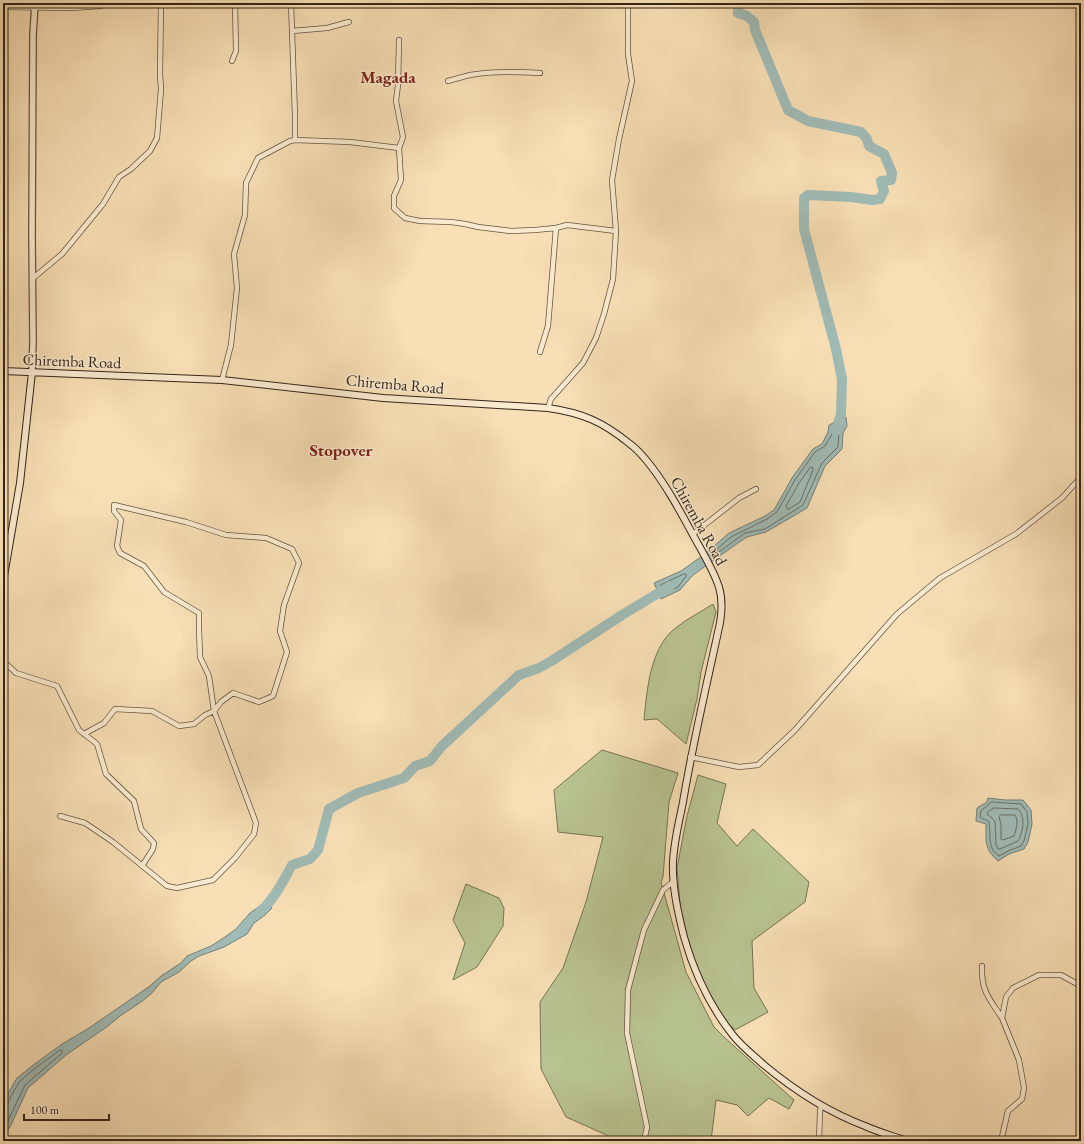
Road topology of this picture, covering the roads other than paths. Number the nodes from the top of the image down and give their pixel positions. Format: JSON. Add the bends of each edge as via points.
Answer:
{"nodes":[{"id":1,"x":103,"y":3,"type":"edge"},
{"id":2,"x":161,"y":3,"type":"edge"},
{"id":3,"x":235,"y":3,"type":"edge"},
{"id":4,"x":291,"y":3,"type":"edge"},
{"id":5,"x":628,"y":3,"type":"edge"},
{"id":6,"x":35,"y":5,"type":"edge"},
{"id":7,"x":81,"y":5,"type":"edge"},
{"id":8,"x":3,"y":7,"type":"edge"},
{"id":9,"x":349,"y":22,"type":"dead end"},
{"id":10,"x":292,"y":31,"type":"junction"},
{"id":11,"x":399,"y":40,"type":"dead end"},
{"id":12,"x":232,"y":62,"type":"dead end"},
{"id":13,"x":540,"y":72,"type":"dead end"},
{"id":14,"x":448,"y":81,"type":"dead end"},
{"id":15,"x":295,"y":140,"type":"junction"},
{"id":16,"x":399,"y":148,"type":"junction"},
{"id":17,"x":556,"y":228,"type":"junction"},
{"id":18,"x":616,"y":231,"type":"junction"},
{"id":19,"x":32,"y":279,"type":"junction"},
{"id":20,"x":540,"y":352,"type":"dead end"},
{"id":21,"x":3,"y":371,"type":"edge"},
{"id":22,"x":32,"y":372,"type":"junction"},
{"id":23,"x":222,"y":380,"type":"junction"},
{"id":24,"x":548,"y":408,"type":"junction"},
{"id":25,"x":1081,"y":477,"type":"edge"},
{"id":26,"x":756,"y":489,"type":"dead end"},
{"id":27,"x":693,"y":534,"type":"junction"},
{"id":28,"x":3,"y":582,"type":"edge"},
{"id":29,"x":3,"y":661,"type":"edge"},
{"id":30,"x":214,"y":711,"type":"junction"},
{"id":31,"x":84,"y":734,"type":"junction"},
{"id":32,"x":690,"y":756,"type":"junction"},
{"id":33,"x":60,"y":816,"type":"dead end"},
{"id":34,"x":142,"y":866,"type":"junction"},
{"id":35,"x":674,"y":881,"type":"junction"},
{"id":36,"x":982,"y":966,"type":"dead end"},
{"id":37,"x":1081,"y":986,"type":"edge"},
{"id":38,"x":1002,"y":1018,"type":"junction"},
{"id":39,"x":821,"y":1105,"type":"junction"},
{"id":40,"x":644,"y":1141,"type":"edge"},
{"id":41,"x":819,"y":1141,"type":"edge"},
{"id":42,"x":907,"y":1141,"type":"edge"},
{"id":43,"x":1002,"y":1141,"type":"edge"}],
"edges":[{"from":1,"to":7,"type":"street","via":[[102,6]]},
{"from":2,"to":19,"type":"street","via":[[161,89],[157,138],[150,151],[119,177],[103,204],[62,254]]},
{"from":3,"to":12,"type":"street","via":[[236,52]]},
{"from":4,"to":10,"type":"street"},
{"from":5,"to":18,"type":"street","via":[[628,54],[632,81],[612,180]]},
{"from":6,"to":7,"type":"street","via":[[71,8]]},
{"from":6,"to":8,"type":"street"},
{"from":6,"to":19,"type":"street"},
{"from":9,"to":10,"type":"street","via":[[327,28]]},
{"from":10,"to":15,"type":"street"},
{"from":11,"to":16,"type":"street","via":[[396,101],[403,137]]},
{"from":13,"to":14,"type":"street","via":[[478,74]]},
{"from":15,"to":16,"type":"street","via":[[350,142]]},
{"from":15,"to":23,"type":"street","via":[[258,158],[246,183],[245,215],[234,254],[237,288],[231,345]]},
{"from":16,"to":17,"type":"street","via":[[401,180],[394,196],[394,208],[405,218],[511,231]]},
{"from":17,"to":18,"type":"street","via":[[567,225]]},
{"from":17,"to":20,"type":"street","via":[[548,326]]},
{"from":18,"to":24,"type":"street","via":[[612,279],[596,338],[583,363],[551,399]]},
{"from":19,"to":22,"type":"street"},
{"from":21,"to":22,"type":"main road","name":"Chiremba Road"},
{"from":22,"to":23,"type":"main road","name":"Chiremba Road"},
{"from":22,"to":28,"type":"main road","via":[[20,483]]},
{"from":23,"to":24,"type":"main road","name":"Chiremba Road","via":[[383,398]]},
{"from":24,"to":27,"type":"main road","name":"Chiremba Road","via":[[589,418],[632,444],[661,479]]},
{"from":25,"to":32,"type":"street","via":[[1062,498],[1016,534],[940,578],[897,614],[795,730],[758,765],[739,767]]},
{"from":26,"to":27,"type":"street","via":[[739,498]]},
{"from":27,"to":32,"type":"main road","name":"Chiremba Road","via":[[720,588],[722,611]]},
{"from":29,"to":31,"type":"street","via":[[16,673],[57,686],[79,730]]},
{"from":30,"to":30,"type":"street","via":[[209,676],[200,657],[199,613],[164,592],[144,566],[120,553],[117,546],[121,520],[114,511],[114,505],[186,522],[226,535],[266,538],[292,549],[299,563],[284,605],[280,631],[287,652],[273,696],[259,702],[234,693],[220,702]]},
{"from":30,"to":31,"type":"street","via":[[194,724],[179,726],[152,712],[115,709],[104,723]]},
{"from":30,"to":34,"type":"street","via":[[256,824],[254,834],[213,880],[177,888],[167,886]]},
{"from":31,"to":34,"type":"street","via":[[97,744],[106,774],[134,801],[141,829],[154,843]]},
{"from":32,"to":35,"type":"main road","name":"Chiremba Road","via":[[675,839]]},
{"from":33,"to":34,"type":"street","via":[[85,823]]},
{"from":35,"to":39,"type":"main road","name":"Chiremba Road","via":[[688,952],[698,978],[720,1018],[744,1048],[778,1076]]},
{"from":35,"to":40,"type":"street","via":[[663,890],[644,930],[628,990],[627,1033],[647,1127]]},
{"from":36,"to":38,"type":"street","via":[[984,990]]},
{"from":37,"to":38,"type":"street","via":[[1061,975],[1039,975],[1013,988],[1006,997]]},
{"from":38,"to":43,"type":"street","via":[[1019,1060],[1024,1088],[1022,1099],[1008,1111]]},
{"from":39,"to":41,"type":"street"},
{"from":39,"to":42,"type":"main road","name":"Chiremba Road","via":[[864,1126]]}]}
